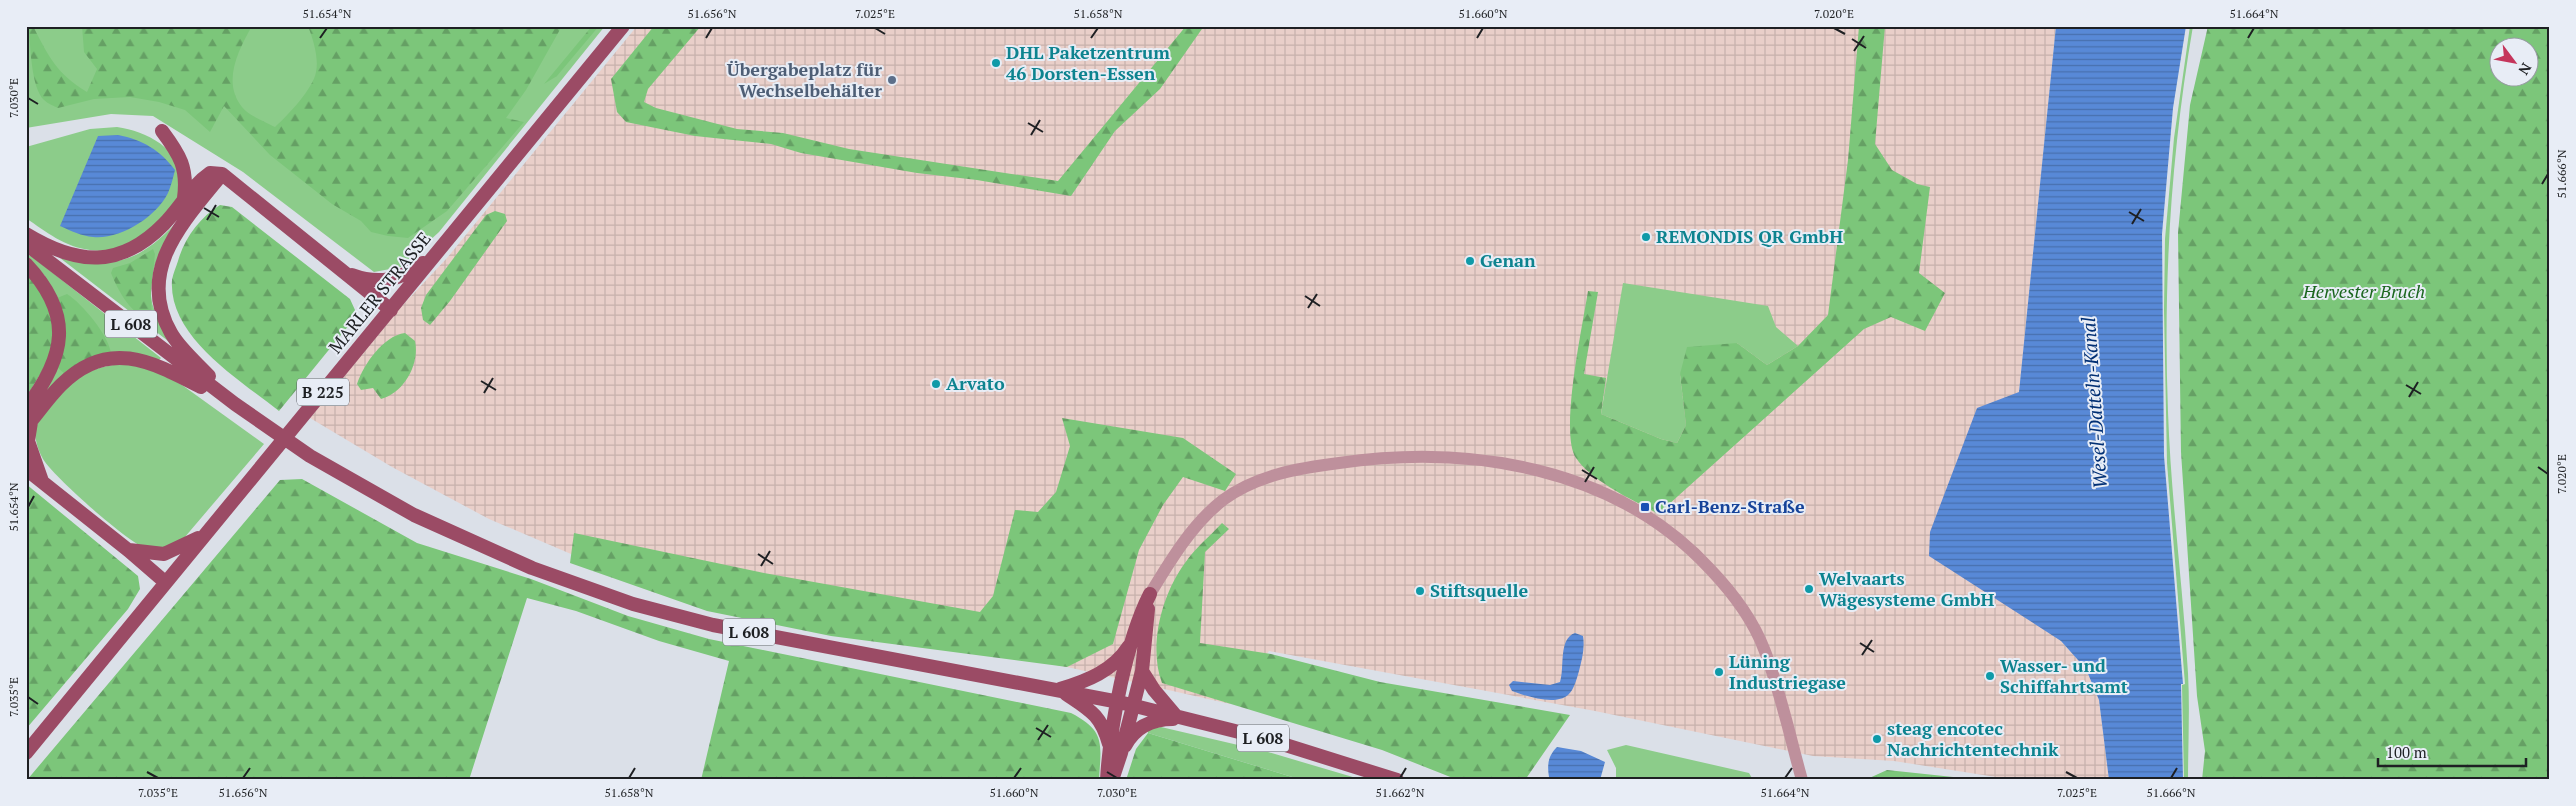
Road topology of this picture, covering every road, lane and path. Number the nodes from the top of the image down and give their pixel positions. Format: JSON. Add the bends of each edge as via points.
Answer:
{"nodes":[{"id":1,"x":624,"y":26,"type":"edge"},
{"id":2,"x":162,"y":131,"type":"dead end"},
{"id":3,"x":222,"y":174,"type":"junction"},
{"id":4,"x":184,"y":199,"type":"junction"},
{"id":5,"x":26,"y":234,"type":"edge"},
{"id":6,"x":26,"y":244,"type":"edge"},
{"id":7,"x":437,"y":252,"type":"junction"},
{"id":8,"x":26,"y":264,"type":"edge"},
{"id":9,"x":344,"y":272,"type":"junction"},
{"id":10,"x":391,"y":310,"type":"junction"},
{"id":11,"x":235,"y":404,"type":"junction"},
{"id":12,"x":28,"y":419,"type":"edge"},
{"id":13,"x":26,"y":469,"type":"edge"},
{"id":14,"x":42,"y":482,"type":"junction"},
{"id":15,"x":206,"y":533,"type":"junction"},
{"id":16,"x":128,"y":550,"type":"junction"},
{"id":17,"x":165,"y":582,"type":"junction"},
{"id":18,"x":1150,"y":594,"type":"junction"},
{"id":19,"x":1132,"y":642,"type":"junction"},
{"id":20,"x":1142,"y":672,"type":"junction"},
{"id":21,"x":1059,"y":690,"type":"junction"},
{"id":22,"x":1119,"y":702,"type":"junction"},
{"id":23,"x":1133,"y":705,"type":"junction"},
{"id":24,"x":1176,"y":716,"type":"junction"},
{"id":25,"x":1194,"y":720,"type":"junction"},
{"id":26,"x":1109,"y":745,"type":"junction"},
{"id":27,"x":26,"y":753,"type":"edge"},
{"id":28,"x":1121,"y":753,"type":"junction"},
{"id":29,"x":1107,"y":780,"type":"edge"},
{"id":30,"x":1112,"y":780,"type":"edge"},
{"id":31,"x":1397,"y":780,"type":"edge"},
{"id":32,"x":1802,"y":780,"type":"edge"}],
"edges":[{"from":1,"to":7,"type":"main road","name":"MARLER STRASSE","number":"B 225"},
{"from":2,"to":4,"type":"main road","via":[[183,164],[187,178]]},
{"from":3,"to":4,"type":"main road","via":[[210,173],[202,178]]},
{"from":3,"to":9,"type":"main road"},
{"from":3,"to":11,"type":"main road","via":[[169,245],[161,267],[158,293],[172,334]]},
{"from":4,"to":5,"type":"main road","via":[[165,224],[148,239],[107,258],[87,259],[65,254]]},
{"from":6,"to":11,"type":"main road","number":"L 608"},
{"from":7,"to":9,"type":"main road","via":[[396,279],[364,279]]},
{"from":7,"to":10,"type":"main road","name":"MARLER STRASSE","number":"B 225"},
{"from":8,"to":12,"type":"main road","via":[[52,298],[59,322],[59,348]]},
{"from":9,"to":10,"type":"main road"},
{"from":10,"to":15,"type":"main road","name":"MARLER STRASSE","number":"B 225"},
{"from":11,"to":12,"type":"main road","via":[[152,362],[126,357],[108,358],[75,373]]},
{"from":11,"to":21,"type":"main road","number":"L 608","via":[[310,456],[373,494],[540,572],[633,604],[713,625]]},
{"from":12,"to":14,"type":"main road","via":[[28,441]]},
{"from":13,"to":14,"type":"main road"},
{"from":14,"to":16,"type":"main road"},
{"from":15,"to":16,"type":"main road","via":[[164,554]]},
{"from":15,"to":17,"type":"main road","name":"MARLER STRASSE","number":"B 225"},
{"from":16,"to":17,"type":"main road"},
{"from":17,"to":27,"type":"main road","number":"B 225"},
{"from":18,"to":19,"type":"main road"},
{"from":18,"to":20,"type":"main road"},
{"from":18,"to":32,"type":"street","via":[[1175,554],[1216,507],[1236,492],[1285,472],[1355,460],[1421,455],[1498,462],[1550,474],[1599,492],[1656,523],[1687,546],[1722,582],[1764,649]]},
{"from":19,"to":21,"type":"main road","via":[[1115,664],[1084,682]]},
{"from":19,"to":22,"type":"main road"},
{"from":20,"to":23,"type":"main road"},
{"from":20,"to":24,"type":"main road"},
{"from":21,"to":22,"type":"main road","number":"L 608"},
{"from":21,"to":26,"type":"main road","via":[[1096,715],[1104,727]]},
{"from":22,"to":23,"type":"main road","number":"L 608"},
{"from":22,"to":26,"type":"main road"},
{"from":23,"to":24,"type":"main road","number":"L 608"},
{"from":23,"to":28,"type":"main road"},
{"from":24,"to":25,"type":"main road","number":"L 608"},
{"from":25,"to":28,"type":"main road","via":[[1160,719],[1146,723],[1129,738]]},
{"from":25,"to":31,"type":"main road","number":"L 608"},
{"from":26,"to":29,"type":"main road"},
{"from":28,"to":30,"type":"main road"}]}
